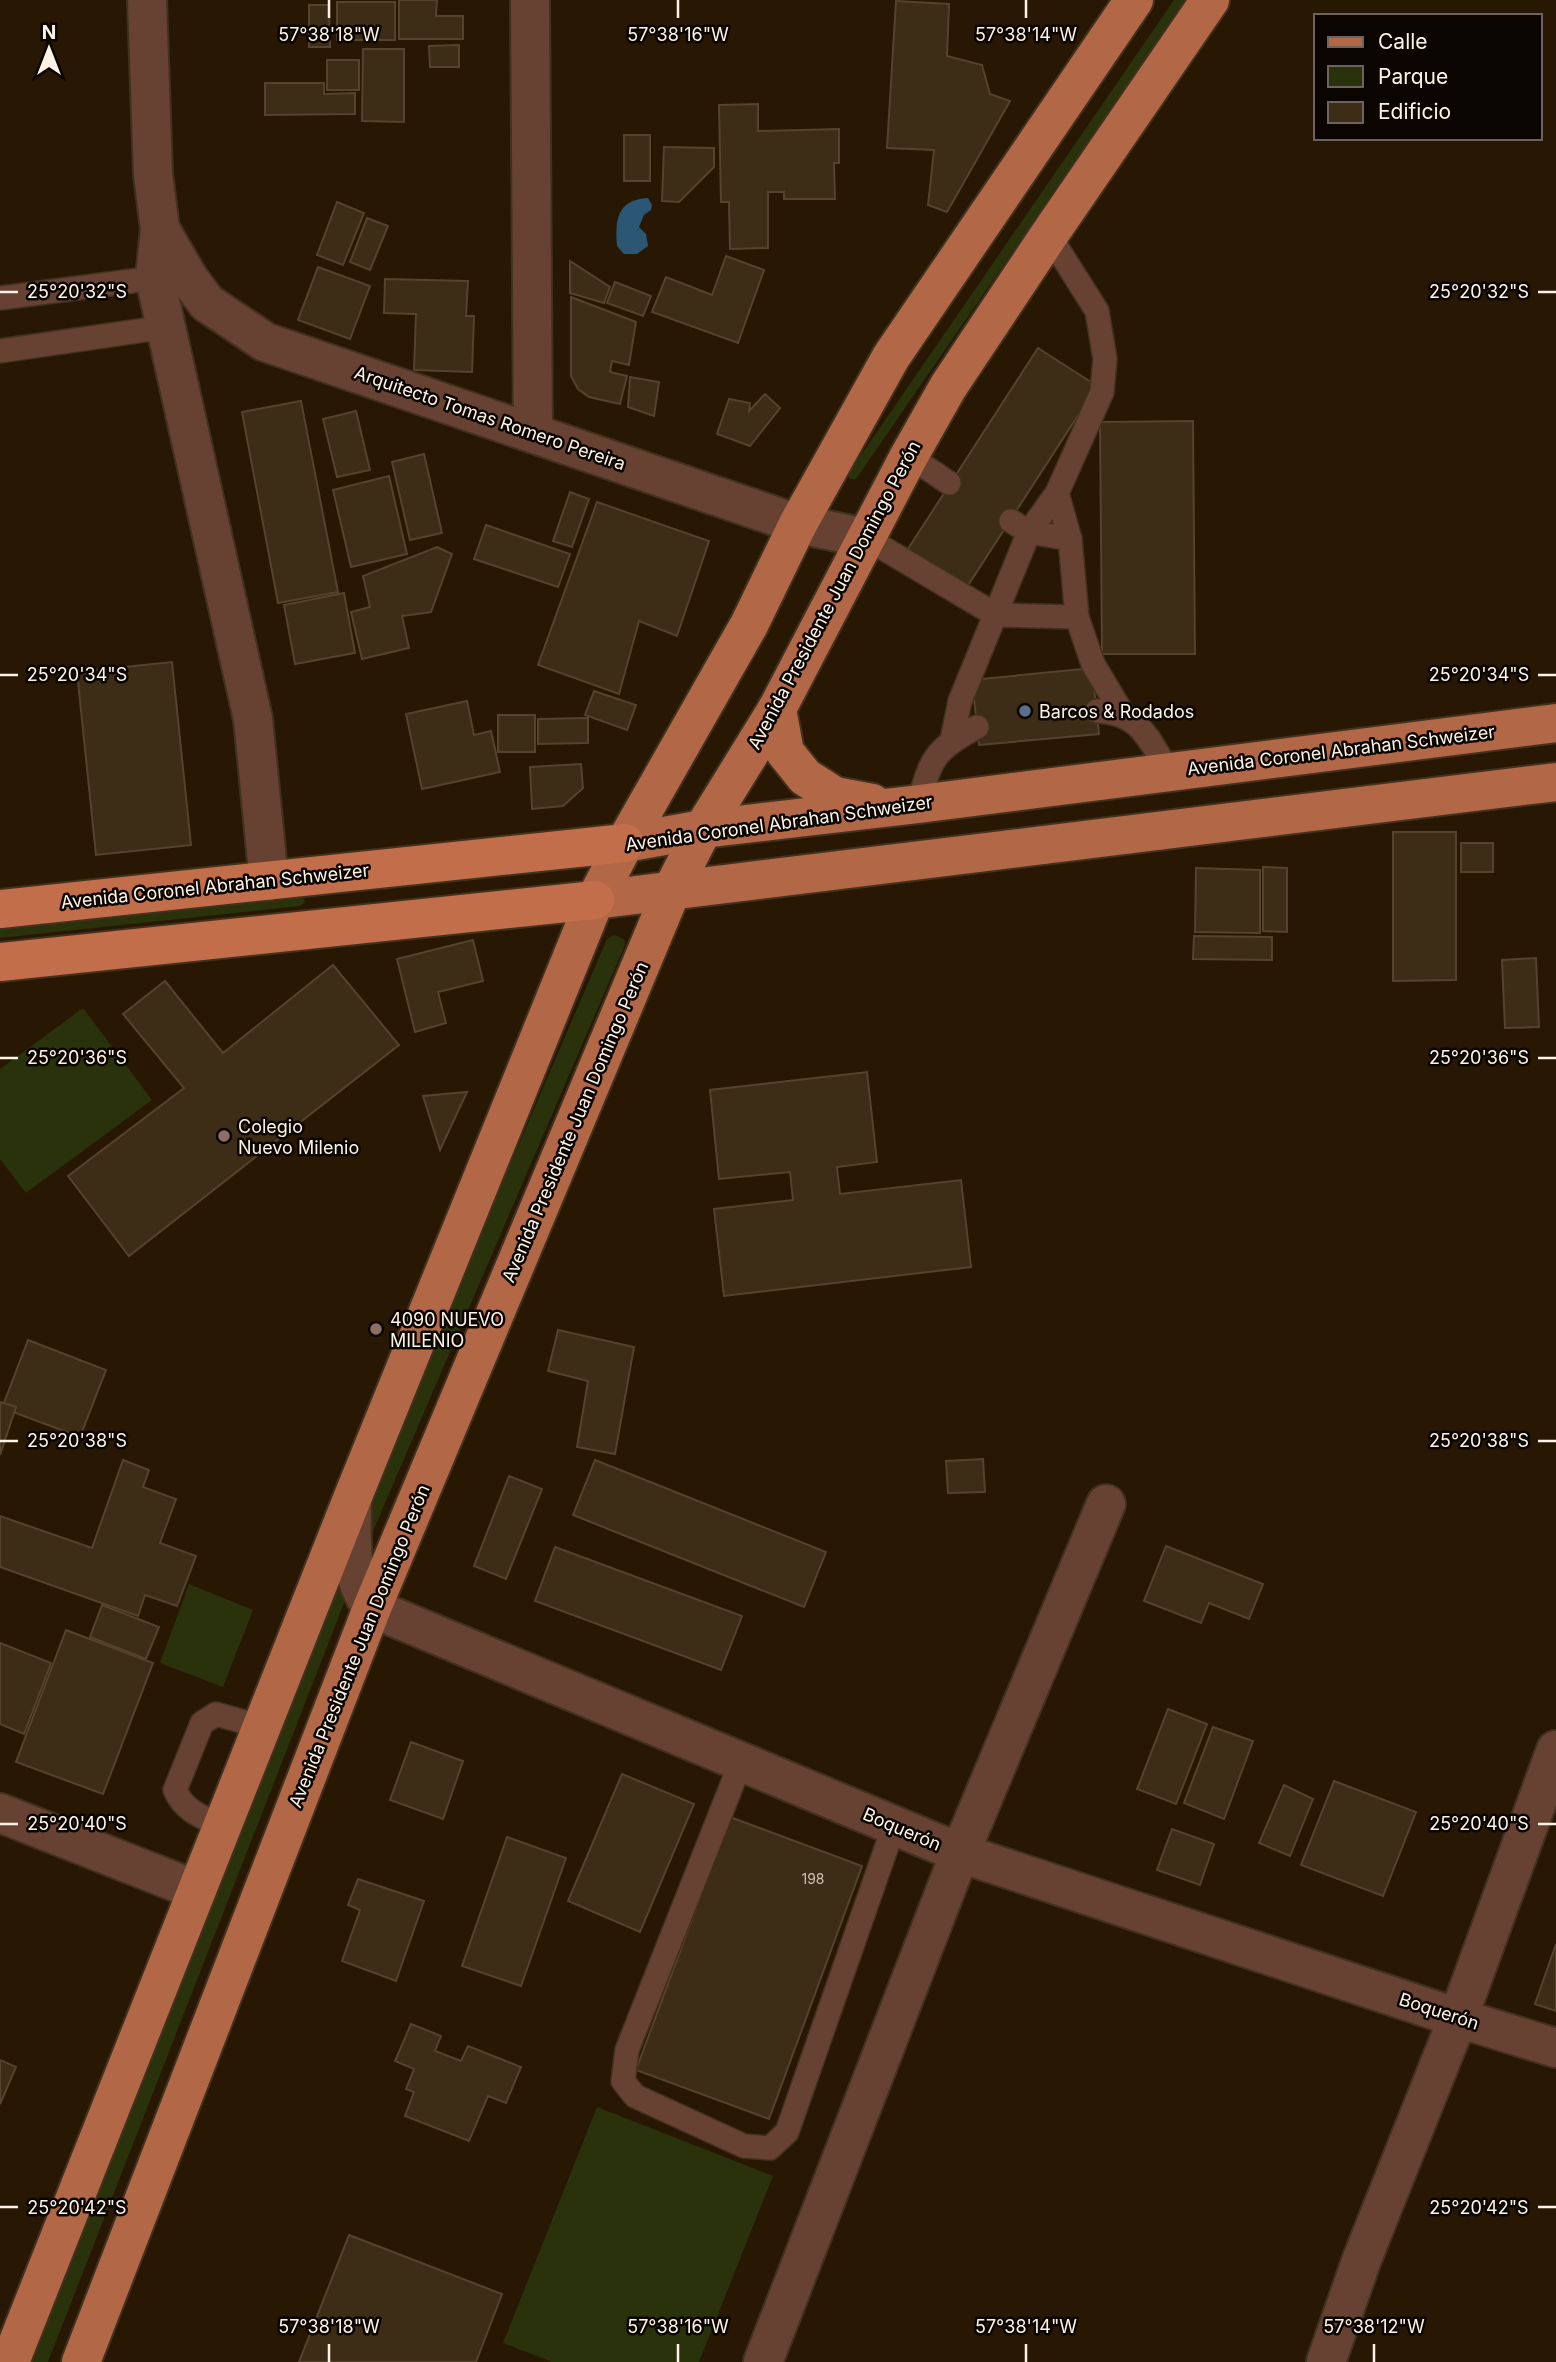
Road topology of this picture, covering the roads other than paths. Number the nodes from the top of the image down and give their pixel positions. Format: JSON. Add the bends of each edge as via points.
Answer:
{"nodes":[{"id":1,"x":147,"y":0,"type":"edge"},
{"id":2,"x":530,"y":0,"type":"edge"},
{"id":3,"x":1210,"y":0,"type":"edge"},
{"id":4,"x":1127,"y":10,"type":"edge"},
{"id":5,"x":1164,"y":64,"type":"junction"},
{"id":6,"x":160,"y":229,"type":"junction"},
{"id":7,"x":1048,"y":235,"type":"junction"},
{"id":8,"x":155,"y":278,"type":"junction"},
{"id":9,"x":0,"y":298,"type":"edge"},
{"id":10,"x":166,"y":327,"type":"junction"},
{"id":11,"x":0,"y":351,"type":"edge"},
{"id":12,"x":533,"y":433,"type":"junction"},
{"id":13,"x":909,"y":456,"type":"junction"},
{"id":14,"x":950,"y":483,"type":"dead end"},
{"id":15,"x":1057,"y":493,"type":"junction"},
{"id":16,"x":799,"y":524,"type":"junction"},
{"id":17,"x":1020,"y":526,"type":"junction"},
{"id":18,"x":866,"y":538,"type":"junction"},
{"id":19,"x":1070,"y":538,"type":"junction"},
{"id":20,"x":996,"y":615,"type":"junction"},
{"id":21,"x":1077,"y":617,"type":"junction"},
{"id":22,"x":776,"y":709,"type":"junction"},
{"id":23,"x":1097,"y":711,"type":"dead end"},
{"id":24,"x":1124,"y":716,"type":"junction"},
{"id":25,"x":1556,"y":723,"type":"edge"},
{"id":26,"x":977,"y":727,"type":"dead end"},
{"id":27,"x":952,"y":740,"type":"junction"},
{"id":28,"x":1169,"y":772,"type":"junction"},
{"id":29,"x":1556,"y":782,"type":"edge"},
{"id":30,"x":907,"y":805,"type":"junction"},
{"id":31,"x":703,"y":829,"type":"junction"},
{"id":32,"x":625,"y":843,"type":"junction"},
{"id":33,"x":269,"y":881,"type":"junction"},
{"id":34,"x":673,"y":890,"type":"junction"},
{"id":35,"x":595,"y":900,"type":"junction"},
{"id":36,"x":0,"y":909,"type":"edge"},
{"id":37,"x":0,"y":962,"type":"edge"},
{"id":38,"x":352,"y":1499,"type":"junction"},
{"id":39,"x":1106,"y":1504,"type":"dead end"},
{"id":40,"x":372,"y":1608,"type":"junction"},
{"id":41,"x":262,"y":1727,"type":"junction"},
{"id":42,"x":1556,"y":1750,"type":"edge"},
{"id":43,"x":741,"y":1762,"type":"junction"},
{"id":44,"x":0,"y":1813,"type":"edge"},
{"id":45,"x":222,"y":1826,"type":"junction"},
{"id":46,"x":894,"y":1826,"type":"junction"},
{"id":47,"x":960,"y":1853,"type":"junction"},
{"id":48,"x":196,"y":1889,"type":"junction"},
{"id":49,"x":1458,"y":2018,"type":"junction"},
{"id":50,"x":1556,"y":2048,"type":"edge"},
{"id":51,"x":10,"y":2362,"type":"edge"},
{"id":52,"x":81,"y":2362,"type":"edge"},
{"id":53,"x":763,"y":2362,"type":"edge"},
{"id":54,"x":1326,"y":2362,"type":"edge"}],
"edges":[{"from":1,"to":6,"type":"street","name":"Arquitecto Tomas Romero Pereira","via":[[153,174]]},
{"from":2,"to":12,"type":"street"},
{"from":3,"to":5,"type":"main road","name":"Avenida Presidente Juan Domingo Perón"},
{"from":4,"to":5,"type":"main road"},
{"from":4,"to":16,"type":"main road","via":[[891,357]]},
{"from":5,"to":7,"type":"main road","name":"Avenida Presidente Juan Domingo Perón"},
{"from":6,"to":8,"type":"street","name":"Arquitecto Tomas Romero Pereira"},
{"from":6,"to":12,"type":"street","name":"Arquitecto Tomas Romero Pereira","via":[[208,303],[265,342]]},
{"from":7,"to":13,"type":"main road","name":"Avenida Presidente Juan Domingo Perón","via":[[948,387]]},
{"from":7,"to":15,"type":"lane","via":[[1097,311],[1105,359],[1102,392]]},
{"from":8,"to":9,"type":"lane"},
{"from":8,"to":10,"type":"street","name":"Arquitecto Tomas Romero Pereira"},
{"from":10,"to":11,"type":"lane"},
{"from":10,"to":33,"type":"street","name":"Arquitecto Tomas Romero Pereira","via":[[253,719]]},
{"from":12,"to":16,"type":"street","name":"Arquitecto Tomas Romero Pereira"},
{"from":13,"to":14,"type":"lane"},
{"from":13,"to":18,"type":"main road","name":"Avenida Presidente Juan Domingo Perón"},
{"from":15,"to":17,"type":"lane"},
{"from":15,"to":19,"type":"lane"},
{"from":16,"to":18,"type":"street","name":"Arquitecto Tomas Romero Pereira"},
{"from":16,"to":32,"type":"main road","via":[[749,625]]},
{"from":17,"to":19,"type":"lane"},
{"from":17,"to":20,"type":"lane"},
{"from":18,"to":20,"type":"lane"},
{"from":18,"to":22,"type":"main road","name":"Avenida Presidente Juan Domingo Perón"},
{"from":19,"to":21,"type":"lane"},
{"from":20,"to":21,"type":"lane"},
{"from":20,"to":27,"type":"lane","via":[[960,701]]},
{"from":21,"to":24,"type":"lane","via":[[1093,664]]},
{"from":22,"to":30,"type":"main road","via":[[785,752],[805,777],[835,796]]},
{"from":22,"to":31,"type":"main road","name":"Avenida Presidente Juan Domingo Perón"},
{"from":23,"to":24,"type":"lane"},
{"from":24,"to":28,"type":"lane","via":[[1136,722]]},
{"from":25,"to":28,"type":"main road","name":"Avenida Coronel Abrahan Schweizer"},
{"from":26,"to":27,"type":"lane"},
{"from":27,"to":30,"type":"lane","via":[[938,754]]},
{"from":28,"to":30,"type":"main road","name":"Avenida Coronel Abrahan Schweizer"},
{"from":29,"to":34,"type":"main road"},
{"from":30,"to":31,"type":"main road","name":"Avenida Coronel Abrahan Schweizer"},
{"from":31,"to":32,"type":"main road","name":"Avenida Coronel Abrahan Schweizer"},
{"from":31,"to":34,"type":"main road","name":"Avenida Presidente Juan Domingo Perón"},
{"from":32,"to":33,"type":"highway","name":"Avenida Coronel Abrahan Schweizer"},
{"from":32,"to":35,"type":"main road"},
{"from":33,"to":36,"type":"highway","name":"Avenida Coronel Abrahan Schweizer"},
{"from":34,"to":35,"type":"main road"},
{"from":34,"to":40,"type":"main road","name":"Avenida Presidente Juan Domingo Perón"},
{"from":35,"to":37,"type":"highway"},
{"from":35,"to":38,"type":"main road"},
{"from":38,"to":40,"type":"street","via":[[352,1565],[360,1592]]},
{"from":38,"to":41,"type":"main road"},
{"from":39,"to":47,"type":"street"},
{"from":40,"to":43,"type":"street","name":"Boquerón"},
{"from":40,"to":52,"type":"main road","name":"Avenida Presidente Juan Domingo Perón"},
{"from":41,"to":45,"type":"main road"},
{"from":41,"to":45,"type":"lane","via":[[216,1714],[202,1723],[190,1749],[175,1790],[186,1809]]},
{"from":42,"to":49,"type":"street"},
{"from":43,"to":46,"type":"street","name":"Boquerón"},
{"from":43,"to":46,"type":"lane","via":[[627,2050],[623,2081],[635,2096],[744,2146],[770,2148],[787,2132]]},
{"from":44,"to":48,"type":"street"},
{"from":45,"to":48,"type":"main road"},
{"from":46,"to":47,"type":"street","name":"Boquerón"},
{"from":47,"to":49,"type":"street","name":"Boquerón"},
{"from":47,"to":53,"type":"street"},
{"from":48,"to":51,"type":"main road"},
{"from":49,"to":50,"type":"street","name":"Boquerón"},
{"from":49,"to":54,"type":"street"}]}
